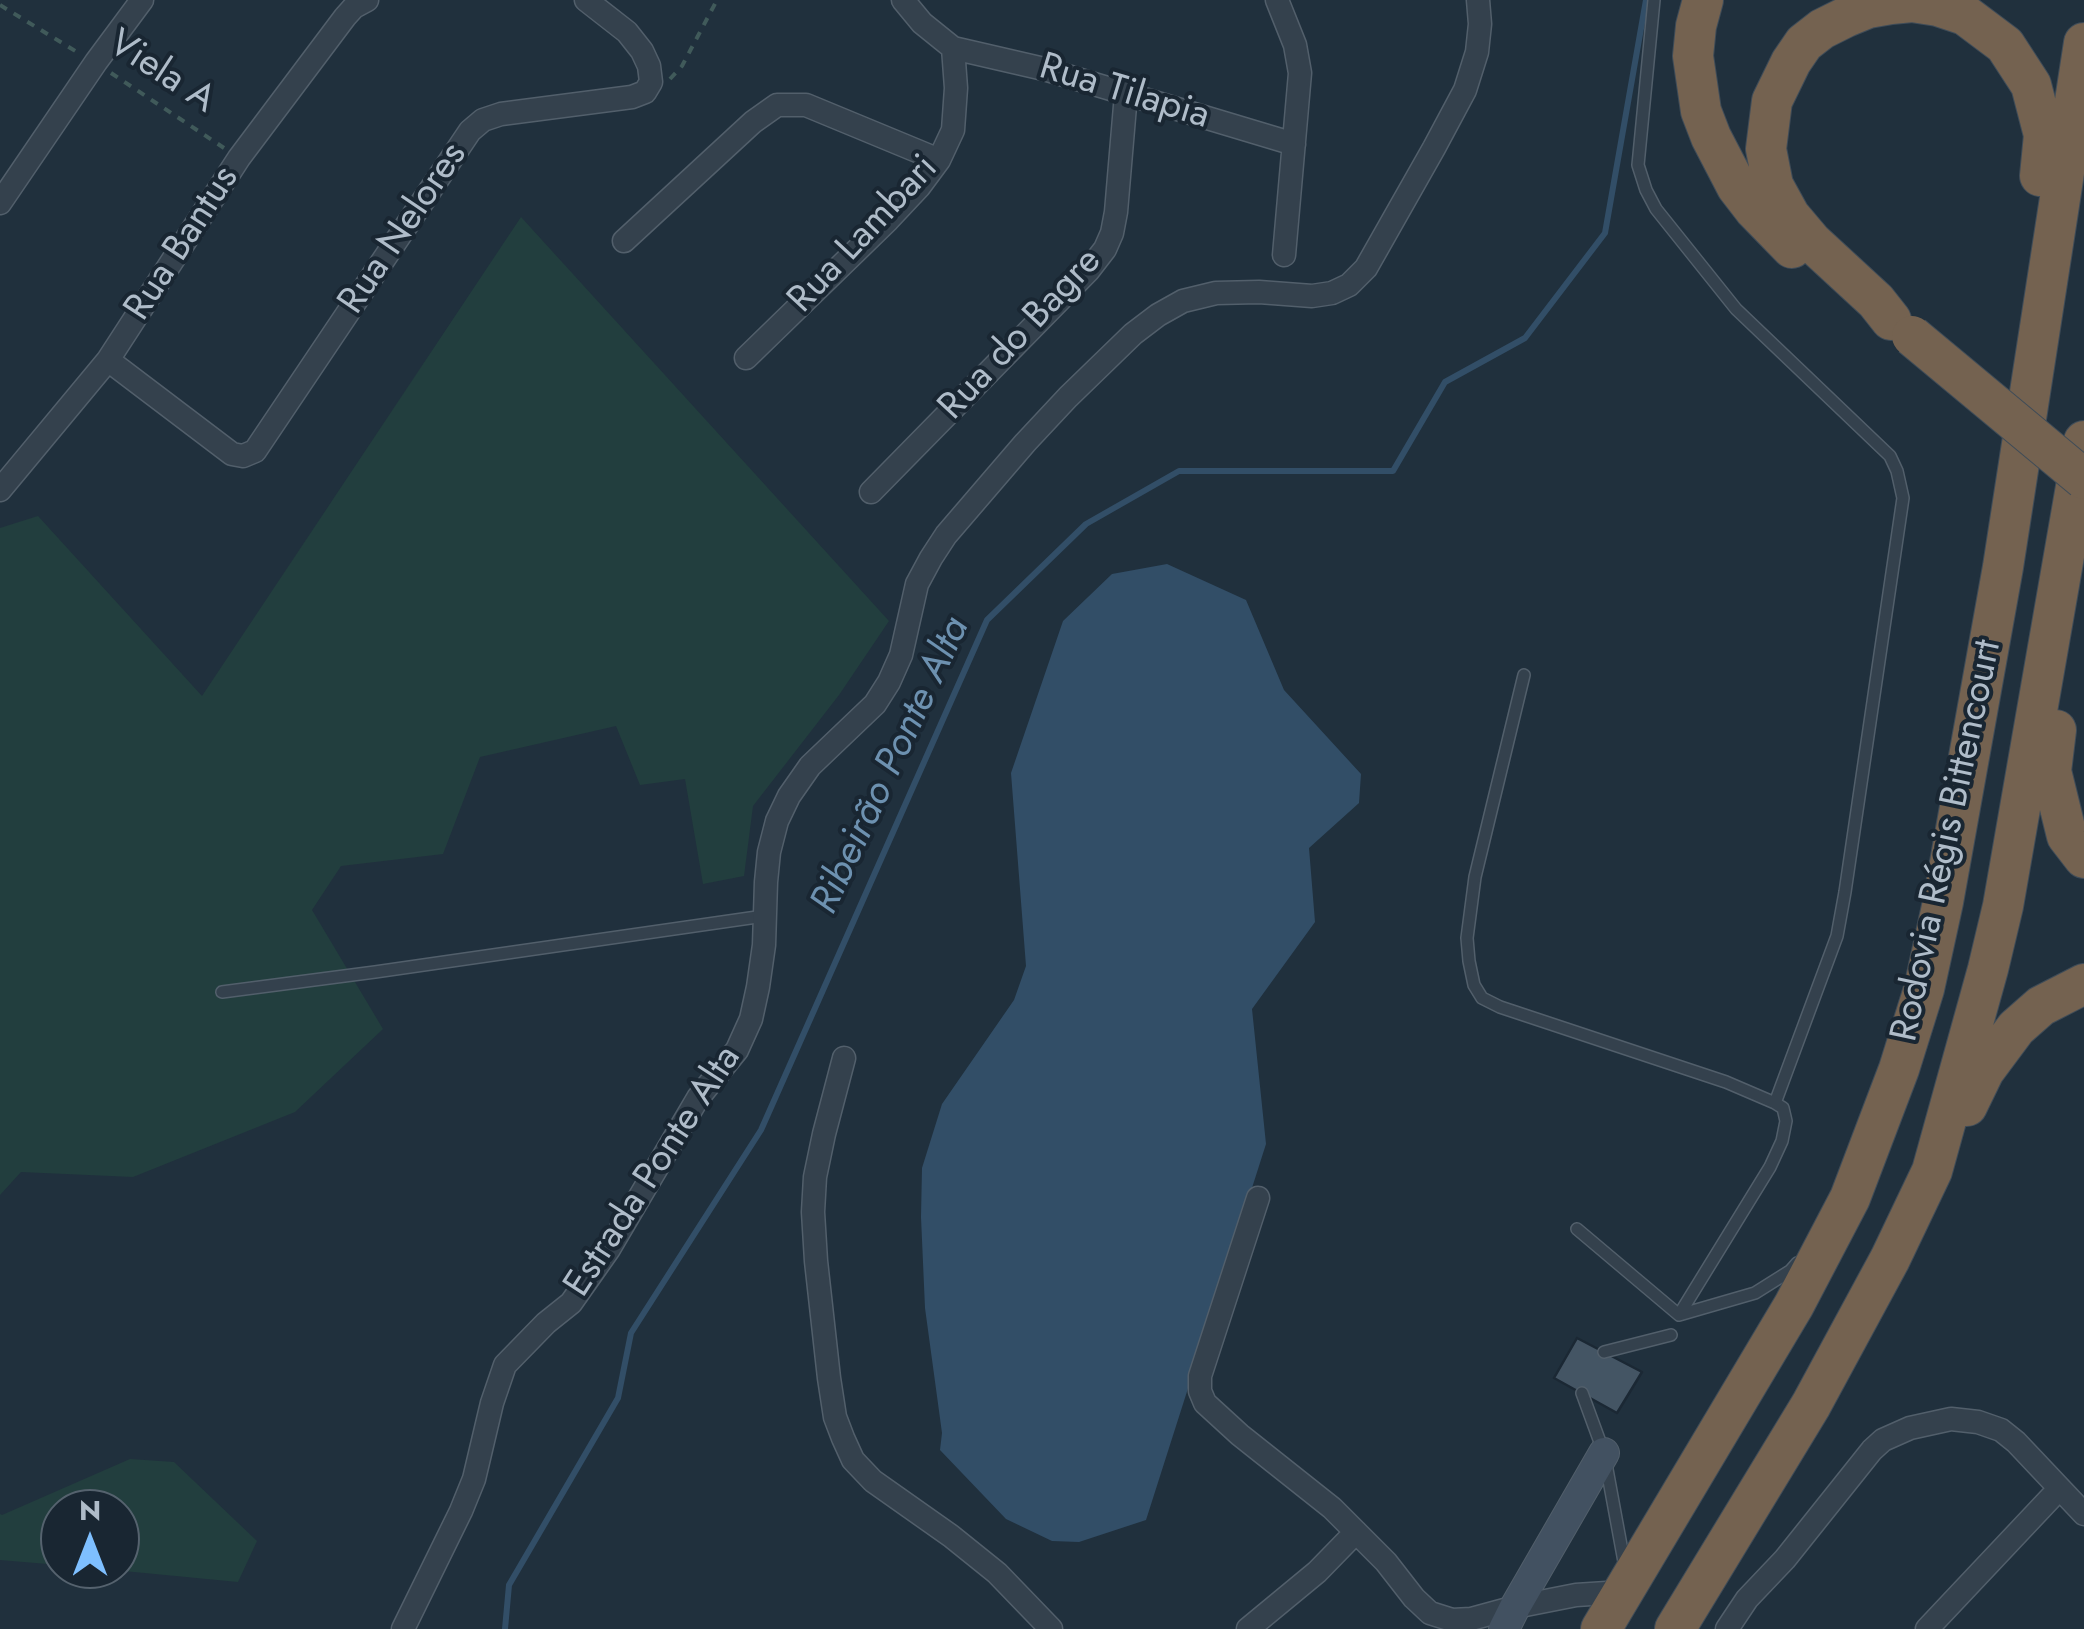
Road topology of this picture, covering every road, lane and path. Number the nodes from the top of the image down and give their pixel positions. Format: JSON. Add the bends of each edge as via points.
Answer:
{"nodes":[{"id":1,"x":142,"y":0,"type":"edge"},
{"id":2,"x":367,"y":0,"type":"edge"},
{"id":3,"x":586,"y":0,"type":"edge"},
{"id":4,"x":716,"y":0,"type":"edge"},
{"id":5,"x":903,"y":0,"type":"edge"},
{"id":6,"x":1277,"y":0,"type":"edge"},
{"id":7,"x":1478,"y":0,"type":"edge"},
{"id":8,"x":1654,"y":0,"type":"edge"},
{"id":9,"x":1703,"y":0,"type":"edge"},
{"id":10,"x":0,"y":5,"type":"edge"},
{"id":11,"x":2084,"y":43,"type":"edge"},
{"id":12,"x":953,"y":48,"type":"junction"},
{"id":13,"x":96,"y":62,"type":"junction"},
{"id":14,"x":650,"y":74,"type":"junction"},
{"id":15,"x":1126,"y":94,"type":"junction"},
{"id":16,"x":1294,"y":144,"type":"junction"},
{"id":17,"x":239,"y":158,"type":"junction"},
{"id":18,"x":939,"y":160,"type":"junction"},
{"id":19,"x":0,"y":203,"type":"edge"},
{"id":20,"x":624,"y":241,"type":"dead end"},
{"id":21,"x":1284,"y":255,"type":"dead end"},
{"id":22,"x":1901,"y":328,"type":"junction"},
{"id":23,"x":746,"y":358,"type":"dead end"},
{"id":24,"x":108,"y":360,"type":"junction"},
{"id":25,"x":2082,"y":466,"type":"edge"},
{"id":26,"x":0,"y":490,"type":"edge"},
{"id":27,"x":871,"y":492,"type":"dead end"},
{"id":28,"x":2012,"y":506,"type":"junction"},
{"id":29,"x":1524,"y":674,"type":"dead end"},
{"id":30,"x":2084,"y":858,"type":"edge"},
{"id":31,"x":764,"y":916,"type":"junction"},
{"id":32,"x":2084,"y":984,"type":"edge"},
{"id":33,"x":222,"y":992,"type":"dead end"},
{"id":34,"x":844,"y":1058,"type":"dead end"},
{"id":35,"x":1775,"y":1103,"type":"junction"},
{"id":36,"x":1932,"y":1170,"type":"junction"},
{"id":37,"x":1258,"y":1198,"type":"dead end"},
{"id":38,"x":1850,"y":1198,"type":"junction"},
{"id":39,"x":1576,"y":1229,"type":"dead end"},
{"id":40,"x":1679,"y":1314,"type":"junction"},
{"id":41,"x":1671,"y":1335,"type":"dead end"},
{"id":42,"x":1604,"y":1352,"type":"dead end"},
{"id":43,"x":1582,"y":1393,"type":"dead end"},
{"id":44,"x":1604,"y":1453,"type":"junction"},
{"id":45,"x":2059,"y":1489,"type":"junction"},
{"id":46,"x":2084,"y":1514,"type":"edge"},
{"id":47,"x":1356,"y":1532,"type":"junction"},
{"id":48,"x":1625,"y":1587,"type":"junction"},
{"id":49,"x":1509,"y":1618,"type":"edge"},
{"id":50,"x":1938,"y":1625,"type":"edge"},
{"id":51,"x":403,"y":1629,"type":"edge"},
{"id":52,"x":1051,"y":1629,"type":"edge"},
{"id":53,"x":1248,"y":1629,"type":"edge"},
{"id":54,"x":1601,"y":1629,"type":"edge"},
{"id":55,"x":1675,"y":1629,"type":"edge"},
{"id":56,"x":1726,"y":1629,"type":"edge"}],
"edges":[{"from":1,"to":13,"type":"street"},
{"from":2,"to":17,"type":"street","name":"Rua Bantus","via":[[345,17]]},
{"from":3,"to":14,"type":"street","via":[[627,32]]},
{"from":4,"to":14,"type":"path","via":[[682,66],[663,83]]},
{"from":5,"to":12,"type":"street"},
{"from":6,"to":16,"type":"street","via":[[1296,44],[1300,74]]},
{"from":7,"to":31,"type":"street","name":"Estrada Ponte Alta","via":[[1477,52],[1464,90],[1366,268],[1332,294],[1216,293],[1158,315],[1068,396],[946,534],[917,584],[889,682],[788,796],[769,852]]},
{"from":8,"to":35,"type":"lane","via":[[1638,165],[1646,190],[1736,308],[1890,456],[1903,498],[1836,936]]},
{"from":9,"to":22,"type":"highway","via":[[1694,40],[1695,84],[1730,176],[1830,285]]},
{"from":10,"to":13,"type":"path","name":"Viela A"},
{"from":11,"to":28,"type":"highway","name":"Rodovia Régis Bittencourt"},
{"from":12,"to":15,"type":"street","name":"Rua Tilapia"},
{"from":12,"to":18,"type":"street","name":"Rua Lambari","via":[[953,130]]},
{"from":13,"to":17,"type":"path","name":"Viela A"},
{"from":13,"to":19,"type":"street"},
{"from":14,"to":24,"type":"street","name":"Rua Nelores","via":[[644,92],[632,97],[501,114],[470,131],[255,451],[232,454]]},
{"from":15,"to":16,"type":"street","name":"Rua Tilapia"},
{"from":15,"to":27,"type":"street","name":"Rua do Bagre","via":[[1116,212],[1105,249]]},
{"from":16,"to":21,"type":"street"},
{"from":17,"to":24,"type":"street","name":"Rua Bantus"},
{"from":18,"to":20,"type":"street","via":[[806,105],[777,106]]},
{"from":18,"to":23,"type":"street","name":"Rua Lambari","via":[[888,220]]},
{"from":22,"to":25,"type":"highway","bridge":true},
{"from":22,"to":28,"type":"highway","via":[[1790,216],[1766,149],[1772,102],[1804,43],[1868,8],[1912,2],[1964,15],[2005,46],[2032,85],[2040,113],[2042,154],[2003,439]]},
{"from":24,"to":26,"type":"street","name":"Rua Bantus"},
{"from":25,"to":30,"type":"highway","via":[[2050,771],[2067,836]]},
{"from":25,"to":36,"type":"highway","name":"Rodovia Régis Bittencourt","via":[[2003,906]]},
{"from":28,"to":38,"type":"highway","name":"Rodovia Régis Bittencourt","via":[[1924,988]]},
{"from":29,"to":35,"type":"lane","via":[[1472,894],[1466,938],[1474,985],[1500,1007]]},
{"from":31,"to":33,"type":"lane"},
{"from":31,"to":51,"type":"street","name":"Estrada Ponte Alta","via":[[751,1019],[737,1050],[698,1098],[588,1282],[505,1365],[474,1479]]},
{"from":32,"to":36,"type":"highway","via":[[2016,1028],[1984,1071]]},
{"from":34,"to":52,"type":"street","via":[[813,1212],[835,1417],[853,1460],[873,1482],[997,1573]]},
{"from":35,"to":40,"type":"lane","via":[[1786,1121],[1770,1168]]},
{"from":36,"to":55,"type":"highway","name":"Rodovia Régis Bittencourt","via":[[1819,1390]]},
{"from":37,"to":47,"type":"street","via":[[1200,1391],[1204,1403]]},
{"from":38,"to":40,"type":"lane","via":[[1820,1241],[1755,1294]]},
{"from":38,"to":48,"type":"highway","name":"Rodovia Régis Bittencourt","via":[[1794,1306]]},
{"from":39,"to":40,"type":"lane"},
{"from":41,"to":42,"type":"lane"},
{"from":43,"to":44,"type":"lane"},
{"from":44,"to":48,"type":"lane"},
{"from":44,"to":49,"type":"street"},
{"from":45,"to":46,"type":"street"},
{"from":45,"to":50,"type":"street"},
{"from":45,"to":56,"type":"street","via":[[2001,1430],[1952,1419],[1910,1428],[1883,1440]]},
{"from":47,"to":49,"type":"street","via":[[1430,1612],[1452,1620]]},
{"from":47,"to":53,"type":"street"},
{"from":48,"to":49,"type":"street"},
{"from":48,"to":54,"type":"highway","name":"Rodovia Régis Bittencourt"}]}
